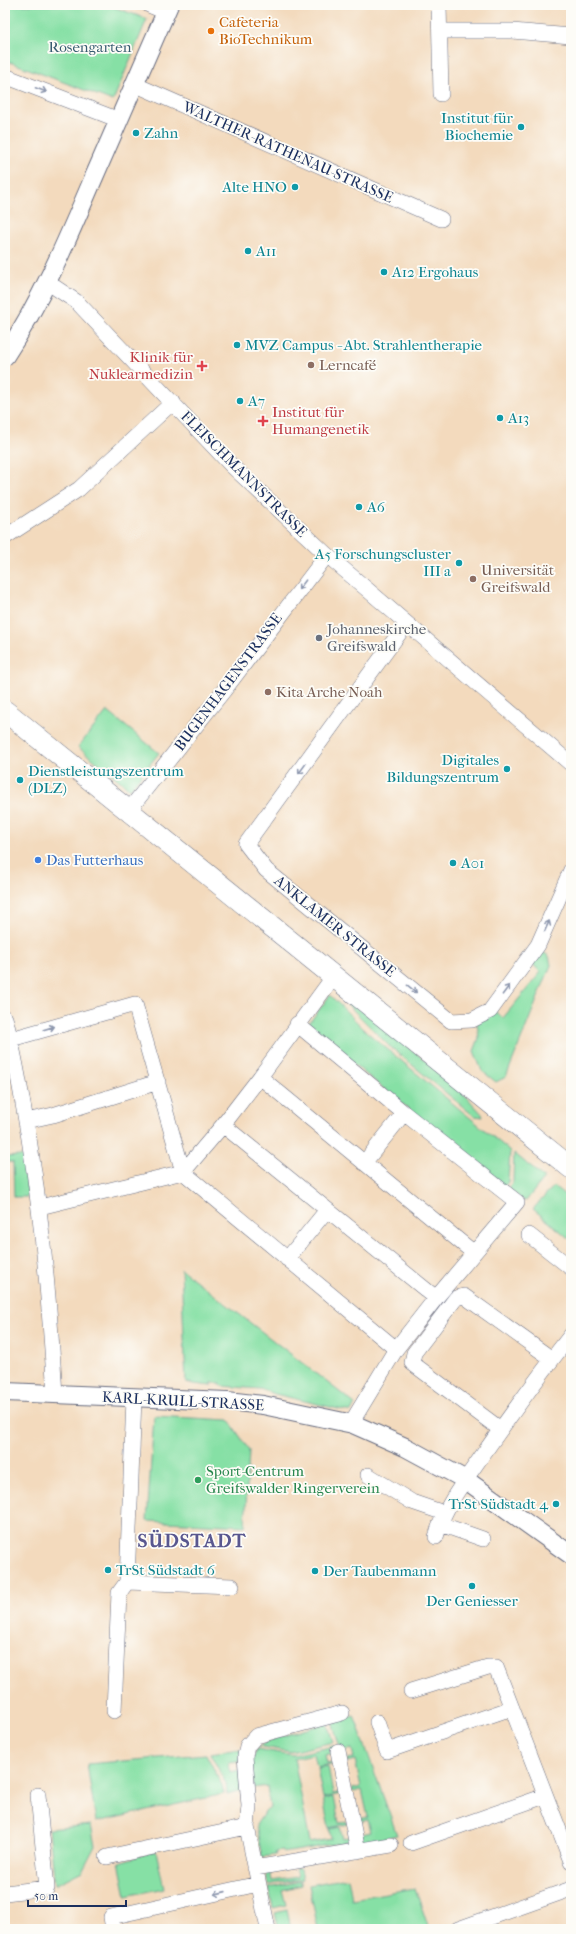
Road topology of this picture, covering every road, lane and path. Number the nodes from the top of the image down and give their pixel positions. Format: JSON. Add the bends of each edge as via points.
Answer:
{"nodes":[{"id":1,"x":149,"y":5,"type":"edge"},
{"id":2,"x":439,"y":5,"type":"edge"},
{"id":3,"x":168,"y":8,"type":"edge"},
{"id":4,"x":440,"y":31,"type":"junction"},
{"id":5,"x":571,"y":36,"type":"edge"},
{"id":6,"x":5,"y":76,"type":"edge"},
{"id":7,"x":134,"y":84,"type":"junction"},
{"id":8,"x":441,"y":94,"type":"dead end"},
{"id":9,"x":119,"y":120,"type":"junction"},
{"id":10,"x":441,"y":219,"type":"dead end"},
{"id":11,"x":47,"y":282,"type":"junction"},
{"id":12,"x":5,"y":356,"type":"edge"},
{"id":13,"x":173,"y":402,"type":"junction"},
{"id":14,"x":5,"y":537,"type":"edge"},
{"id":15,"x":326,"y":554,"type":"junction"},
{"id":16,"x":406,"y":624,"type":"junction"},
{"id":17,"x":5,"y":711,"type":"edge"},
{"id":18,"x":571,"y":764,"type":"edge"},
{"id":19,"x":129,"y":810,"type":"junction"},
{"id":20,"x":571,"y":870,"type":"edge"},
{"id":21,"x":334,"y":976,"type":"junction"},
{"id":22,"x":5,"y":1018,"type":"edge"},
{"id":23,"x":297,"y":1024,"type":"junction"},
{"id":24,"x":11,"y":1038,"type":"junction"},
{"id":25,"x":260,"y":1077,"type":"junction"},
{"id":26,"x":158,"y":1082,"type":"junction"},
{"id":27,"x":404,"y":1113,"type":"junction"},
{"id":28,"x":26,"y":1121,"type":"junction"},
{"id":29,"x":223,"y":1125,"type":"junction"},
{"id":30,"x":364,"y":1163,"type":"junction"},
{"id":31,"x":571,"y":1168,"type":"edge"},
{"id":32,"x":183,"y":1172,"type":"junction"},
{"id":33,"x":40,"y":1207,"type":"junction"},
{"id":34,"x":327,"y":1210,"type":"junction"},
{"id":35,"x":529,"y":1236,"type":"dead end"},
{"id":36,"x":474,"y":1253,"type":"junction"},
{"id":37,"x":287,"y":1259,"type":"junction"},
{"id":38,"x":571,"y":1268,"type":"edge"},
{"id":39,"x":436,"y":1298,"type":"junction"},
{"id":40,"x":571,"y":1335,"type":"edge"},
{"id":41,"x":396,"y":1349,"type":"junction"},
{"id":42,"x":552,"y":1359,"type":"junction"},
{"id":43,"x":5,"y":1392,"type":"edge"},
{"id":44,"x":55,"y":1395,"type":"junction"},
{"id":45,"x":134,"y":1398,"type":"junction"},
{"id":46,"x":353,"y":1424,"type":"junction"},
{"id":47,"x":500,"y":1429,"type":"junction"},
{"id":48,"x":368,"y":1475,"type":"dead end"},
{"id":49,"x":466,"y":1480,"type":"junction"},
{"id":50,"x":440,"y":1524,"type":"junction"},
{"id":51,"x":483,"y":1540,"type":"dead end"},
{"id":52,"x":571,"y":1556,"type":"edge"},
{"id":53,"x":127,"y":1582,"type":"junction"},
{"id":54,"x":232,"y":1586,"type":"dead end"},
{"id":55,"x":411,"y":1691,"type":"dead end"},
{"id":56,"x":512,"y":1708,"type":"junction"},
{"id":57,"x":114,"y":1711,"type":"dead end"},
{"id":58,"x":342,"y":1712,"type":"dead end"},
{"id":59,"x":377,"y":1722,"type":"dead end"},
{"id":60,"x":338,"y":1751,"type":"dead end"},
{"id":61,"x":38,"y":1795,"type":"dead end"},
{"id":62,"x":545,"y":1796,"type":"junction"},
{"id":63,"x":247,"y":1827,"type":"junction"},
{"id":64,"x":411,"y":1843,"type":"dead end"},
{"id":65,"x":390,"y":1845,"type":"dead end"},
{"id":66,"x":358,"y":1851,"type":"junction"},
{"id":67,"x":107,"y":1857,"type":"dead end"},
{"id":68,"x":571,"y":1861,"type":"edge"},
{"id":69,"x":255,"y":1868,"type":"junction"},
{"id":70,"x":258,"y":1884,"type":"junction"},
{"id":71,"x":571,"y":1889,"type":"edge"},
{"id":72,"x":5,"y":1893,"type":"edge"},
{"id":73,"x":113,"y":1929,"type":"edge"},
{"id":74,"x":268,"y":1929,"type":"edge"},
{"id":75,"x":458,"y":1929,"type":"edge"}],
"edges":[{"from":1,"to":3,"type":"street"},
{"from":2,"to":4,"type":"street"},
{"from":3,"to":7,"type":"street"},
{"from":4,"to":5,"type":"street","via":[[512,31]]},
{"from":4,"to":8,"type":"street"},
{"from":6,"to":9,"type":"street","one_way":true},
{"from":7,"to":9,"type":"street"},
{"from":7,"to":10,"type":"street","name":"WALTHER-RATHENAU-STRASSE"},
{"from":9,"to":11,"type":"street"},
{"from":11,"to":12,"type":"street"},
{"from":11,"to":13,"type":"street","name":"FLEISCHMANNSTRASSE","via":[[77,302]]},
{"from":13,"to":14,"type":"street","name":"FLEISCHMANNSTRASSE","via":[[79,488]]},
{"from":13,"to":15,"type":"street","name":"FLEISCHMANNSTRASSE","via":[[232,466]]},
{"from":15,"to":16,"type":"street","name":"FLEISCHMANNSTRASSE"},
{"from":15,"to":19,"type":"street","name":"BUGENHAGENSTRASSE","one_way":true,"via":[[225,689]]},
{"from":16,"to":18,"type":"street","name":"FLEISCHMANNSTRASSE"},
{"from":16,"to":20,"type":"street","name":"ANKLAMER STRASSE","one_way":true,"via":[[246,844],[266,870],[451,1021],[472,1020],[490,1010],[538,945]]},
{"from":17,"to":19,"type":"main road"},
{"from":19,"to":21,"type":"main road"},
{"from":21,"to":23,"type":"street"},
{"from":21,"to":31,"type":"main road"},
{"from":22,"to":24,"type":"street"},
{"from":23,"to":25,"type":"street"},
{"from":23,"to":27,"type":"street"},
{"from":24,"to":26,"type":"street","one_way":true,"via":[[135,1004]]},
{"from":24,"to":28,"type":"street"},
{"from":25,"to":29,"type":"street"},
{"from":25,"to":30,"type":"street"},
{"from":26,"to":28,"type":"street"},
{"from":26,"to":32,"type":"street"},
{"from":27,"to":30,"type":"street"},
{"from":27,"to":36,"type":"street","via":[[517,1202]]},
{"from":28,"to":33,"type":"street"},
{"from":29,"to":32,"type":"street"},
{"from":29,"to":34,"type":"street"},
{"from":30,"to":36,"type":"street"},
{"from":32,"to":33,"type":"street"},
{"from":32,"to":37,"type":"street"},
{"from":33,"to":44,"type":"street","via":[[49,1291]]},
{"from":34,"to":37,"type":"street"},
{"from":34,"to":39,"type":"street"},
{"from":35,"to":38,"type":"street"},
{"from":36,"to":39,"type":"street"},
{"from":37,"to":41,"type":"street"},
{"from":39,"to":41,"type":"street"},
{"from":40,"to":42,"type":"street"},
{"from":41,"to":46,"type":"street"},
{"from":42,"to":47,"type":"street"},
{"from":42,"to":47,"type":"street","via":[[464,1296],[456,1298],[414,1353],[412,1362]]},
{"from":43,"to":44,"type":"street","name":"KARL-KRULL-STRASSE"},
{"from":44,"to":45,"type":"street","name":"KARL-KRULL-STRASSE"},
{"from":45,"to":46,"type":"street","name":"KARL-KRULL-STRASSE","via":[[227,1401],[263,1405]]},
{"from":45,"to":53,"type":"street"},
{"from":46,"to":49,"type":"street","name":"KARL-KRULL-STRASSE","via":[[405,1446]]},
{"from":47,"to":49,"type":"street"},
{"from":48,"to":50,"type":"street","via":[[412,1502]]},
{"from":49,"to":50,"type":"street"},
{"from":49,"to":52,"type":"street","name":"KARL-KRULL-STRASSE"},
{"from":50,"to":51,"type":"street"},
{"from":53,"to":54,"type":"street"},
{"from":53,"to":57,"type":"street","via":[[119,1593]]},
{"from":55,"to":56,"type":"street","via":[[493,1666],[498,1670]]},
{"from":56,"to":59,"type":"street","via":[[387,1750]]},
{"from":56,"to":62,"type":"street"},
{"from":58,"to":63,"type":"street","via":[[256,1736],[250,1740],[246,1746],[245,1756],[249,1806]]},
{"from":60,"to":66,"type":"street"},
{"from":61,"to":72,"type":"street","via":[[47,1888]]},
{"from":62,"to":64,"type":"street"},
{"from":62,"to":68,"type":"street"},
{"from":63,"to":67,"type":"street"},
{"from":63,"to":69,"type":"street"},
{"from":65,"to":66,"type":"street"},
{"from":66,"to":69,"type":"street"},
{"from":69,"to":70,"type":"street"},
{"from":70,"to":73,"type":"street","one_way":true,"via":[[111,1917]]},
{"from":70,"to":74,"type":"street"},
{"from":71,"to":75,"type":"street"}]}
